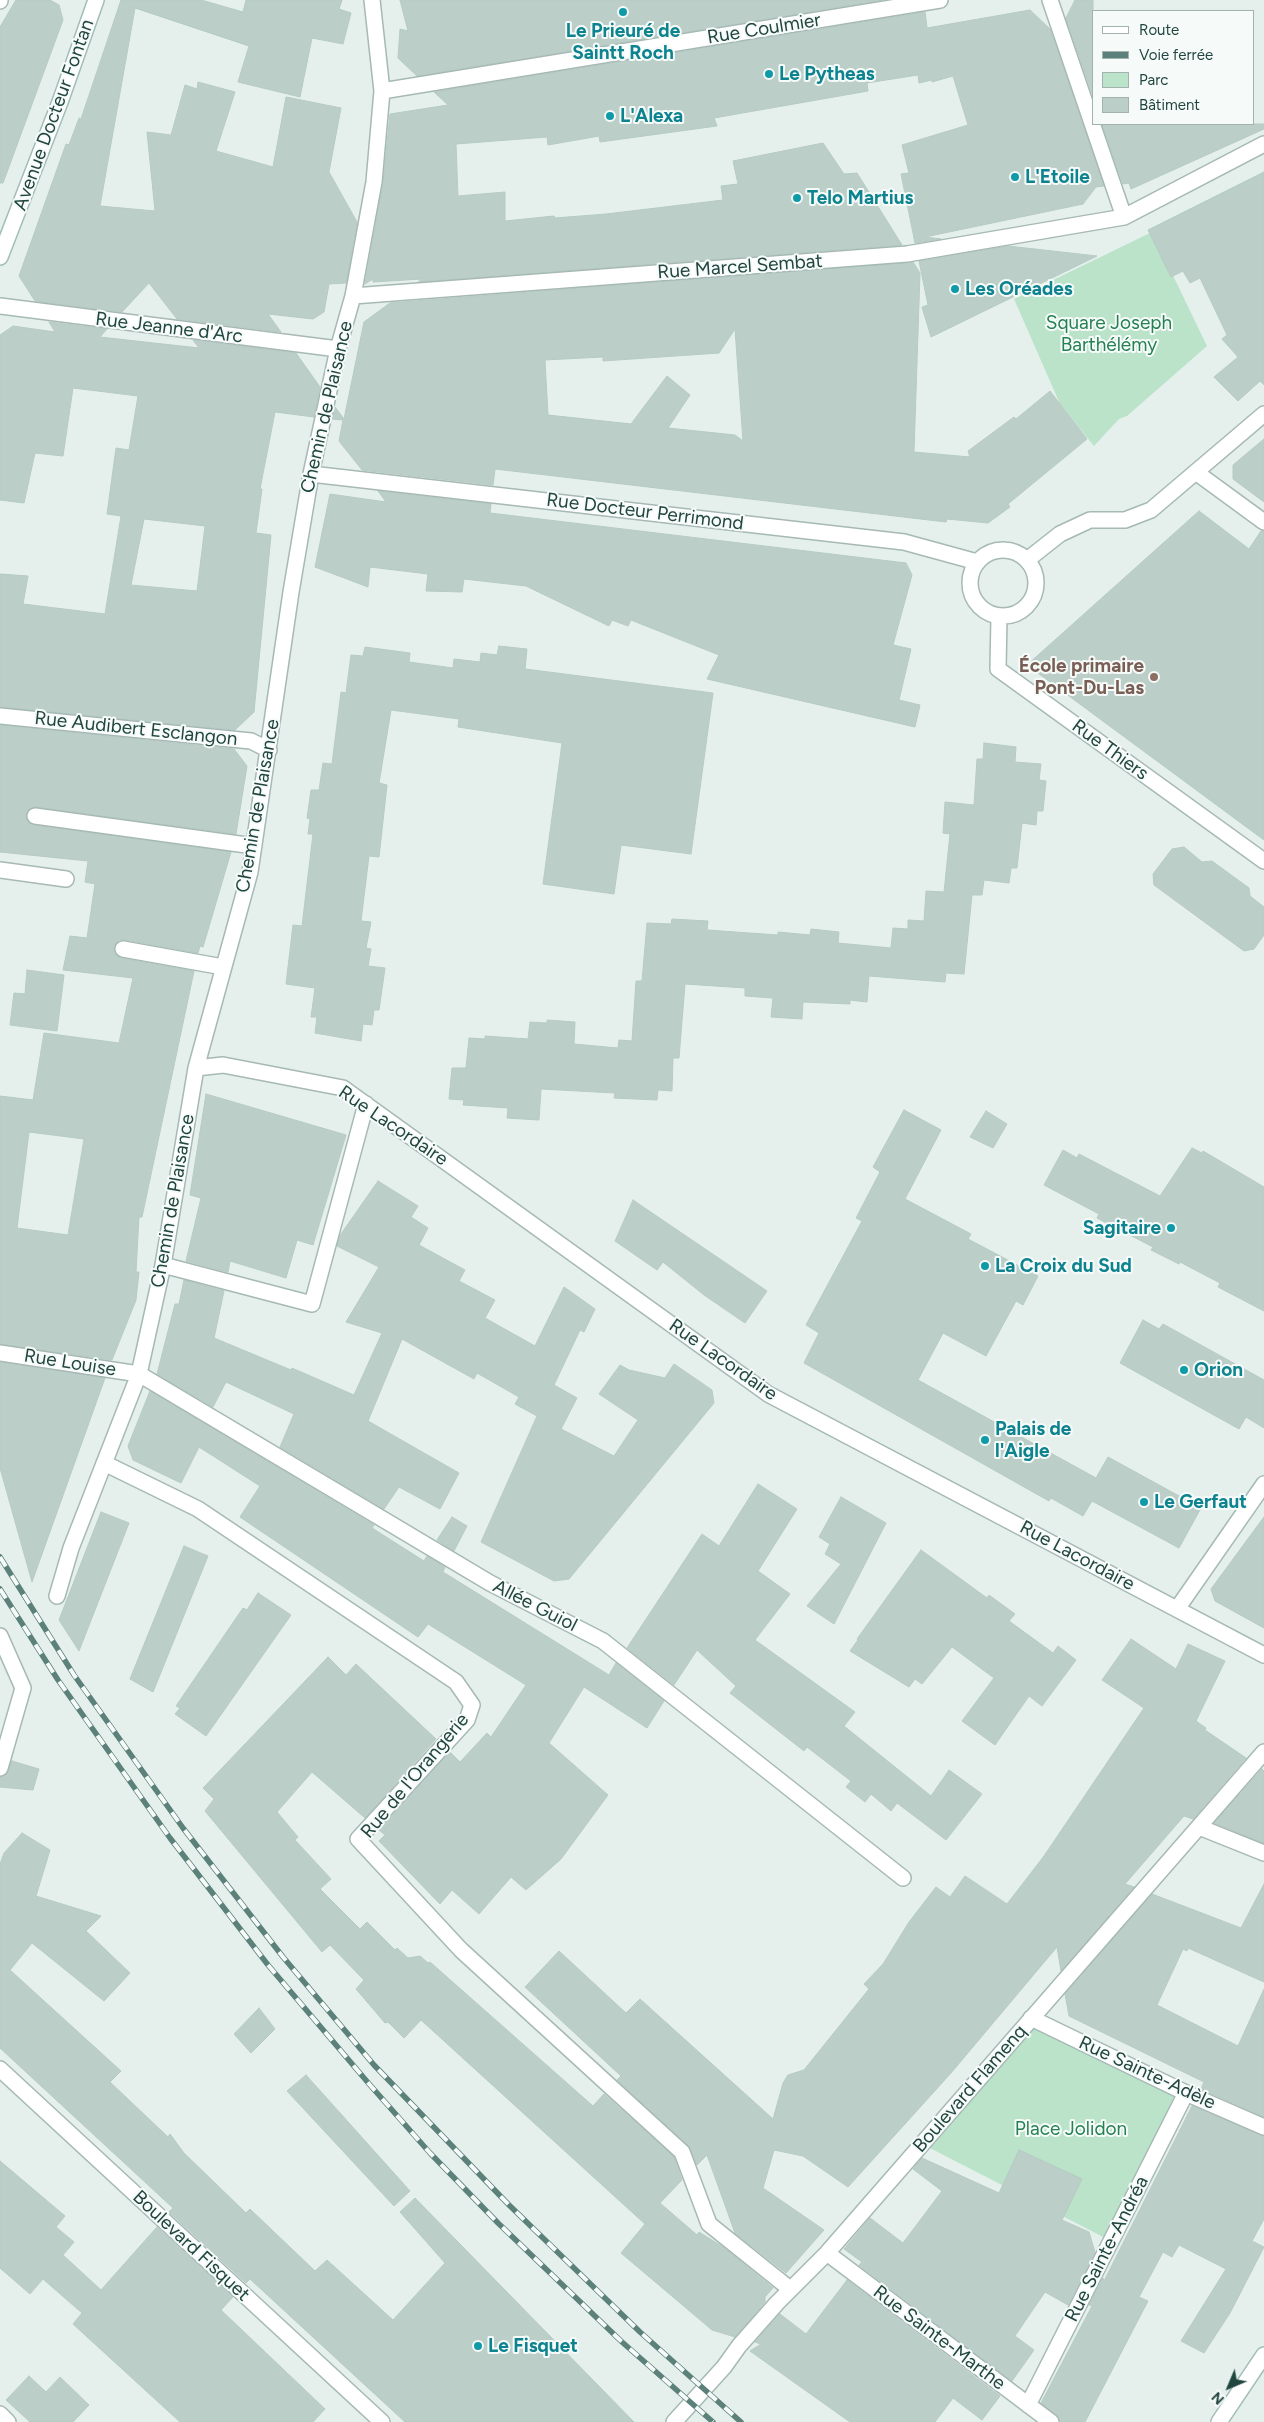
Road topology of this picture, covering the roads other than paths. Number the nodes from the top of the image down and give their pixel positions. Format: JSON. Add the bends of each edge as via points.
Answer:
{"nodes":[{"id":1,"x":96,"y":0,"type":"edge"},
{"id":2,"x":372,"y":0,"type":"edge"},
{"id":3,"x":940,"y":0,"type":"edge"},
{"id":4,"x":1050,"y":0,"type":"edge"},
{"id":5,"x":382,"y":91,"type":"junction"},
{"id":6,"x":1092,"y":123,"type":"edge"},
{"id":7,"x":1093,"y":125,"type":"edge"},
{"id":8,"x":1264,"y":144,"type":"edge"},
{"id":9,"x":1124,"y":217,"type":"junction"},
{"id":10,"x":0,"y":257,"type":"edge"},
{"id":11,"x":353,"y":296,"type":"junction"},
{"id":12,"x":0,"y":306,"type":"edge"},
{"id":13,"x":338,"y":349,"type":"junction"},
{"id":14,"x":1264,"y":414,"type":"edge"},
{"id":15,"x":1197,"y":473,"type":"junction"},
{"id":16,"x":311,"y":474,"type":"junction"},
{"id":17,"x":1264,"y":522,"type":"edge"},
{"id":18,"x":1027,"y":560,"type":"junction"},
{"id":19,"x":977,"y":562,"type":"junction"},
{"id":20,"x":999,"y":617,"type":"junction"},
{"id":21,"x":0,"y":716,"type":"edge"},
{"id":22,"x":269,"y":750,"type":"junction"},
{"id":23,"x":35,"y":816,"type":"dead end"},
{"id":24,"x":254,"y":846,"type":"junction"},
{"id":25,"x":1264,"y":860,"type":"edge"},
{"id":26,"x":0,"y":870,"type":"edge"},
{"id":27,"x":66,"y":879,"type":"dead end"},
{"id":28,"x":123,"y":950,"type":"dead end"},
{"id":29,"x":223,"y":967,"type":"junction"},
{"id":30,"x":196,"y":1068,"type":"junction"},
{"id":31,"x":366,"y":1104,"type":"junction"},
{"id":32,"x":163,"y":1266,"type":"junction"},
{"id":33,"x":0,"y":1353,"type":"edge"},
{"id":34,"x":139,"y":1374,"type":"junction"},
{"id":35,"x":104,"y":1463,"type":"junction"},
{"id":36,"x":1264,"y":1484,"type":"edge"},
{"id":37,"x":57,"y":1596,"type":"dead end"},
{"id":38,"x":1177,"y":1609,"type":"junction"},
{"id":39,"x":0,"y":1636,"type":"edge"},
{"id":40,"x":1264,"y":1655,"type":"edge"},
{"id":41,"x":1264,"y":1752,"type":"edge"},
{"id":42,"x":0,"y":1768,"type":"edge"},
{"id":43,"x":1199,"y":1828,"type":"junction"},
{"id":44,"x":1264,"y":1853,"type":"edge"},
{"id":45,"x":903,"y":1878,"type":"dead end"},
{"id":46,"x":1031,"y":2018,"type":"junction"},
{"id":47,"x":0,"y":2069,"type":"edge"},
{"id":48,"x":1186,"y":2093,"type":"junction"},
{"id":49,"x":1264,"y":2127,"type":"edge"},
{"id":50,"x":827,"y":2253,"type":"junction"},
{"id":51,"x":790,"y":2289,"type":"junction"},
{"id":52,"x":1264,"y":2355,"type":"edge"},
{"id":53,"x":1028,"y":2405,"type":"junction"},
{"id":54,"x":0,"y":2414,"type":"edge"},
{"id":55,"x":8,"y":2422,"type":"edge"},
{"id":56,"x":382,"y":2422,"type":"edge"},
{"id":57,"x":674,"y":2422,"type":"edge"},
{"id":58,"x":1051,"y":2422,"type":"edge"},
{"id":59,"x":1220,"y":2422,"type":"edge"}],
"edges":[{"from":1,"to":10,"type":"street","name":"Avenue Docteur Fontan"},
{"from":2,"to":5,"type":"street","name":"Chemin de Plaisance"},
{"from":3,"to":5,"type":"street","name":"Rue Coulmier"},
{"from":4,"to":6,"type":"street"},
{"from":5,"to":11,"type":"street","name":"Chemin de Plaisance","via":[[374,182]]},
{"from":7,"to":9,"type":"street"},
{"from":8,"to":9,"type":"street","name":"Rue Marcel Sembat"},
{"from":9,"to":11,"type":"street","name":"Rue Marcel Sembat","via":[[907,254]]},
{"from":11,"to":13,"type":"street","name":"Chemin de Plaisance"},
{"from":12,"to":13,"type":"street","name":"Rue Jeanne d'Arc"},
{"from":13,"to":16,"type":"street","name":"Chemin de Plaisance"},
{"from":14,"to":15,"type":"street"},
{"from":15,"to":17,"type":"street"},
{"from":15,"to":18,"type":"street","via":[[1151,510],[1126,520],[1090,520],[1060,534]]},
{"from":16,"to":19,"type":"street","name":"Rue Docteur Perrimond","via":[[904,542]]},
{"from":16,"to":22,"type":"street","name":"Chemin de Plaisance"},
{"from":18,"to":19,"type":"street","via":[[1013,550],[993,551]]},
{"from":18,"to":20,"type":"street","via":[[1034,568],[1037,586],[1032,602],[1016,615]]},
{"from":19,"to":20,"type":"street","via":[[969,580],[970,592],[979,608]]},
{"from":20,"to":25,"type":"street","name":"Rue Thiers","via":[[998,669]]},
{"from":21,"to":22,"type":"street","name":"Rue Audibert Esclangon","via":[[251,741]]},
{"from":22,"to":24,"type":"street","name":"Chemin de Plaisance"},
{"from":23,"to":24,"type":"street"},
{"from":24,"to":29,"type":"street","name":"Chemin de Plaisance","via":[[250,872]]},
{"from":26,"to":27,"type":"street"},
{"from":28,"to":29,"type":"street"},
{"from":29,"to":30,"type":"street","name":"Chemin de Plaisance"},
{"from":30,"to":31,"type":"street","name":"Rue Lacordaire","via":[[223,1065],[343,1088]]},
{"from":30,"to":32,"type":"street","name":"Chemin de Plaisance"},
{"from":31,"to":32,"type":"street","via":[[312,1304]]},
{"from":31,"to":38,"type":"street","name":"Rue Lacordaire","via":[[768,1394]]},
{"from":32,"to":34,"type":"street","name":"Chemin de Plaisance"},
{"from":33,"to":34,"type":"street","name":"Rue Louise"},
{"from":34,"to":35,"type":"street","name":"Chemin de Plaisance"},
{"from":34,"to":45,"type":"street","name":"Allée Guiol","via":[[490,1583],[603,1641]]},
{"from":35,"to":37,"type":"street","name":"Chemin de Plaisance","via":[[71,1548]]},
{"from":35,"to":51,"type":"street","name":"Rue de l'Orangerie","via":[[198,1509],[456,1682],[472,1704],[467,1720],[358,1839],[460,1950],[682,2152],[709,2224]]},
{"from":36,"to":38,"type":"street"},
{"from":38,"to":40,"type":"street","name":"Rue Lacordaire"},
{"from":39,"to":42,"type":"street","via":[[23,1688]]},
{"from":41,"to":43,"type":"street","name":"Boulevard Flamenq"},
{"from":43,"to":44,"type":"street"},
{"from":43,"to":46,"type":"street","name":"Boulevard Flamenq"},
{"from":46,"to":48,"type":"street","name":"Rue Sainte-Adèle"},
{"from":46,"to":50,"type":"street","name":"Boulevard Flamenq"},
{"from":47,"to":56,"type":"street","name":"Boulevard Fisquet"},
{"from":48,"to":49,"type":"street","name":"Rue Sainte-Adèle"},
{"from":48,"to":53,"type":"street","name":"Rue Sainte-Andréa"},
{"from":50,"to":51,"type":"street","name":"Boulevard Flamenq"},
{"from":50,"to":53,"type":"street","name":"Rue Sainte-Marthe"},
{"from":51,"to":57,"type":"street","name":"Boulevard Flamenq"},
{"from":52,"to":59,"type":"street"},
{"from":53,"to":58,"type":"street","name":"Rue Sainte-Marthe"},
{"from":54,"to":55,"type":"street"}]}
